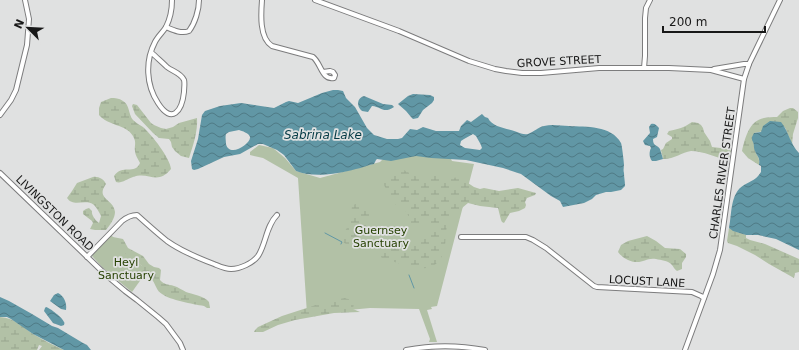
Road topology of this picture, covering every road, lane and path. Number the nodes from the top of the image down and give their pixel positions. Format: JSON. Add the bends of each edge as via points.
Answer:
{"nodes":[{"id":1,"x":26,"y":0,"type":"edge"},
{"id":2,"x":172,"y":0,"type":"edge"},
{"id":3,"x":199,"y":0,"type":"edge"},
{"id":4,"x":262,"y":0,"type":"edge"},
{"id":5,"x":315,"y":0,"type":"edge"},
{"id":6,"x":650,"y":0,"type":"edge"},
{"id":7,"x":780,"y":0,"type":"edge"},
{"id":8,"x":166,"y":27,"type":"junction"},
{"id":9,"x":151,"y":52,"type":"junction"},
{"id":10,"x":749,"y":64,"type":"junction"},
{"id":11,"x":644,"y":68,"type":"junction"},
{"id":12,"x":711,"y":70,"type":"junction"},
{"id":13,"x":323,"y":72,"type":"dead end"},
{"id":14,"x":744,"y":79,"type":"junction"},
{"id":15,"x":0,"y":115,"type":"edge"},
{"id":16,"x":0,"y":173,"type":"edge"},
{"id":17,"x":277,"y":215,"type":"dead end"},
{"id":18,"x":461,"y":237,"type":"dead end"},
{"id":19,"x":87,"y":257,"type":"junction"},
{"id":20,"x":704,"y":298,"type":"junction"},
{"id":21,"x":183,"y":350,"type":"edge"},
{"id":22,"x":406,"y":350,"type":"edge"},
{"id":23,"x":485,"y":350,"type":"edge"},
{"id":24,"x":685,"y":350,"type":"edge"}],
"edges":[{"from":1,"to":15,"type":"street","via":[[27,46],[16,90],[12,100]]},
{"from":2,"to":8,"type":"street"},
{"from":3,"to":8,"type":"street","via":[[189,31],[183,32]]},
{"from":4,"to":13,"type":"street","via":[[262,27],[269,44],[313,57]]},
{"from":5,"to":11,"type":"street","name":"GROVE STREET","via":[[469,61],[501,70],[541,73],[599,68]]},
{"from":6,"to":11,"type":"street","via":[[645,18]]},
{"from":7,"to":10,"type":"street","name":"CHARLES RIVER STREET"},
{"from":8,"to":9,"type":"street"},
{"from":9,"to":9,"type":"street","via":[[148,70],[152,94],[164,110],[170,114],[175,113],[181,105],[184,80]]},
{"from":10,"to":12,"type":"street"},
{"from":10,"to":14,"type":"street","name":"CHARLES RIVER STREET"},
{"from":11,"to":12,"type":"street","name":"GROVE STREET"},
{"from":12,"to":14,"type":"street","name":"GROVE STREET"},
{"from":14,"to":20,"type":"street","name":"CHARLES RIVER STREET","via":[[721,243]]},
{"from":16,"to":19,"type":"street","name":"LIVINGSTON ROAD"},
{"from":17,"to":19,"type":"street","via":[[272,219],[258,256],[246,265],[232,269],[178,248],[133,215],[122,221]]},
{"from":18,"to":20,"type":"street","name":"LOCUST LANE","via":[[526,237],[546,248],[594,286],[692,292]]},
{"from":19,"to":21,"type":"street","name":"LIVINGSTON ROAD","via":[[166,324]]},
{"from":20,"to":24,"type":"street","name":"CHARLES RIVER STREET"},
{"from":22,"to":23,"type":"street","via":[[460,347]]}]}
